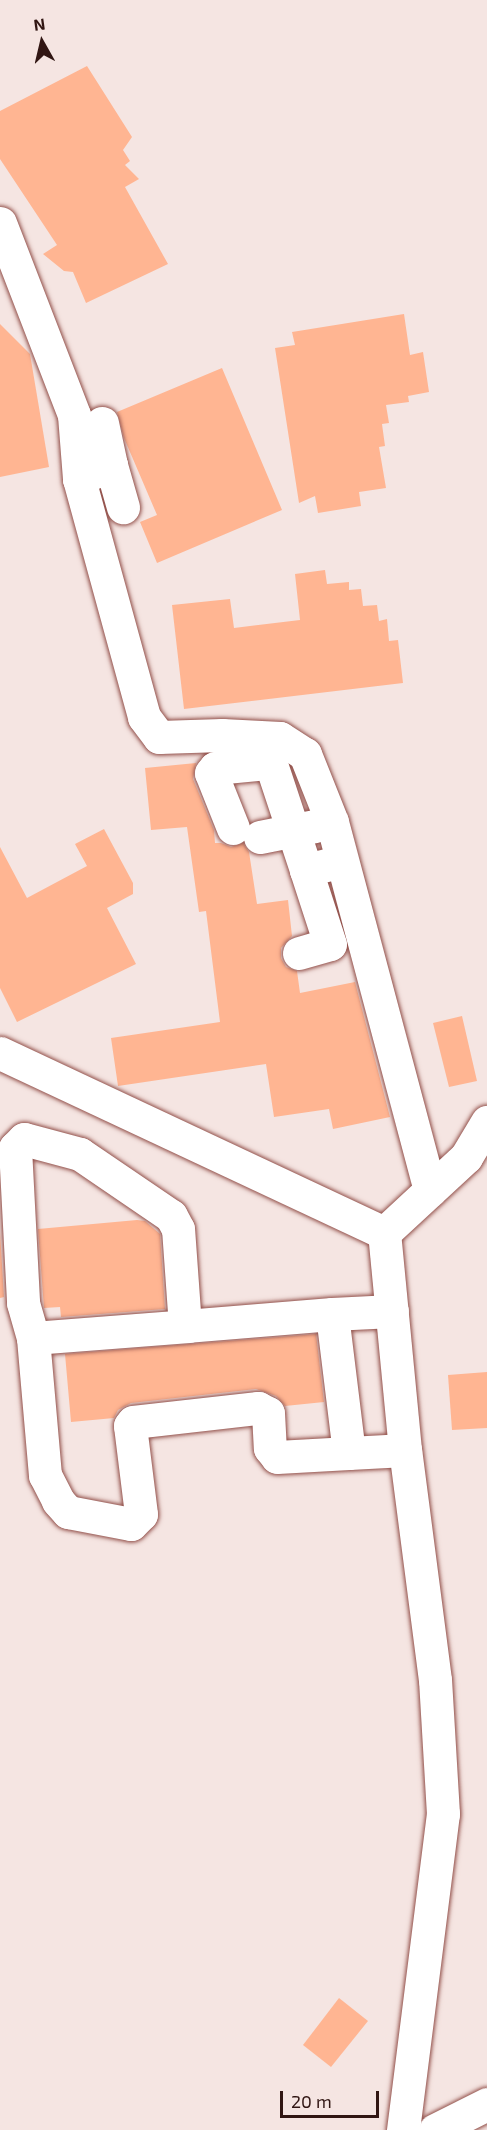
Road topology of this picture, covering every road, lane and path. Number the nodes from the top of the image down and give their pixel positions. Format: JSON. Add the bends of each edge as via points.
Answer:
{"nodes":[{"id":1,"x":0,"y":223,"type":"edge"},
{"id":2,"x":102,"y":423,"type":"dead end"},
{"id":3,"x":111,"y":465,"type":"junction"},
{"id":4,"x":79,"y":479,"type":"junction"},
{"id":5,"x":123,"y":507,"type":"dead end"},
{"id":6,"x":317,"y":784,"type":"junction"},
{"id":7,"x":281,"y":794,"type":"junction"},
{"id":8,"x":332,"y":822,"type":"junction"},
{"id":9,"x":294,"y":831,"type":"junction"},
{"id":10,"x":342,"y":860,"type":"junction"},
{"id":11,"x":306,"y":870,"type":"junction"},
{"id":12,"x":299,"y":953,"type":"dead end"},
{"id":13,"x":0,"y":1053,"type":"edge"},
{"id":14,"x":487,"y":1122,"type":"edge"},
{"id":15,"x":430,"y":1190,"type":"junction"},
{"id":16,"x":384,"y":1233,"type":"junction"},
{"id":17,"x":392,"y":1311,"type":"junction"},
{"id":18,"x":332,"y":1314,"type":"junction"},
{"id":19,"x":189,"y":1326,"type":"junction"},
{"id":20,"x":33,"y":1338,"type":"junction"},
{"id":21,"x":405,"y":1450,"type":"junction"},
{"id":22,"x":349,"y":1453,"type":"junction"},
{"id":23,"x":487,"y":2104,"type":"edge"},
{"id":24,"x":404,"y":2130,"type":"edge"},
{"id":25,"x":435,"y":2130,"type":"edge"}],
"edges":[{"from":1,"to":4,"type":"street","via":[[74,415]]},
{"from":2,"to":3,"type":"street"},
{"from":3,"to":4,"type":"street"},
{"from":3,"to":5,"type":"street"},
{"from":4,"to":6,"type":"street","via":[[144,717],[159,737],[280,738],[305,754]]},
{"from":6,"to":7,"type":"street"},
{"from":6,"to":8,"type":"street"},
{"from":7,"to":9,"type":"street"},
{"from":7,"to":9,"type":"street","via":[[272,766],[267,763],[215,768],[211,773],[247,832]]},
{"from":8,"to":9,"type":"street"},
{"from":8,"to":10,"type":"street"},
{"from":9,"to":11,"type":"street"},
{"from":10,"to":11,"type":"street"},
{"from":10,"to":15,"type":"street"},
{"from":11,"to":12,"type":"street","via":[[330,944]]},
{"from":13,"to":16,"type":"street","via":[[268,1164]]},
{"from":14,"to":15,"type":"street","via":[[466,1157]]},
{"from":15,"to":16,"type":"street"},
{"from":16,"to":17,"type":"street"},
{"from":17,"to":18,"type":"street"},
{"from":17,"to":21,"type":"street"},
{"from":18,"to":19,"type":"street"},
{"from":18,"to":22,"type":"street"},
{"from":19,"to":20,"type":"street"},
{"from":19,"to":20,"type":"street","via":[[185,1326],[178,1228],[171,1216],[80,1154],[24,1139],[15,1148],[23,1303]]},
{"from":20,"to":22,"type":"street","via":[[45,1475],[68,1512],[131,1524],[141,1514],[130,1426],[133,1422],[258,1408],[268,1413],[270,1448],[277,1457]]},
{"from":21,"to":22,"type":"street"},
{"from":21,"to":24,"type":"street","via":[[435,1680],[443,1814]]},
{"from":23,"to":25,"type":"street"}]}
